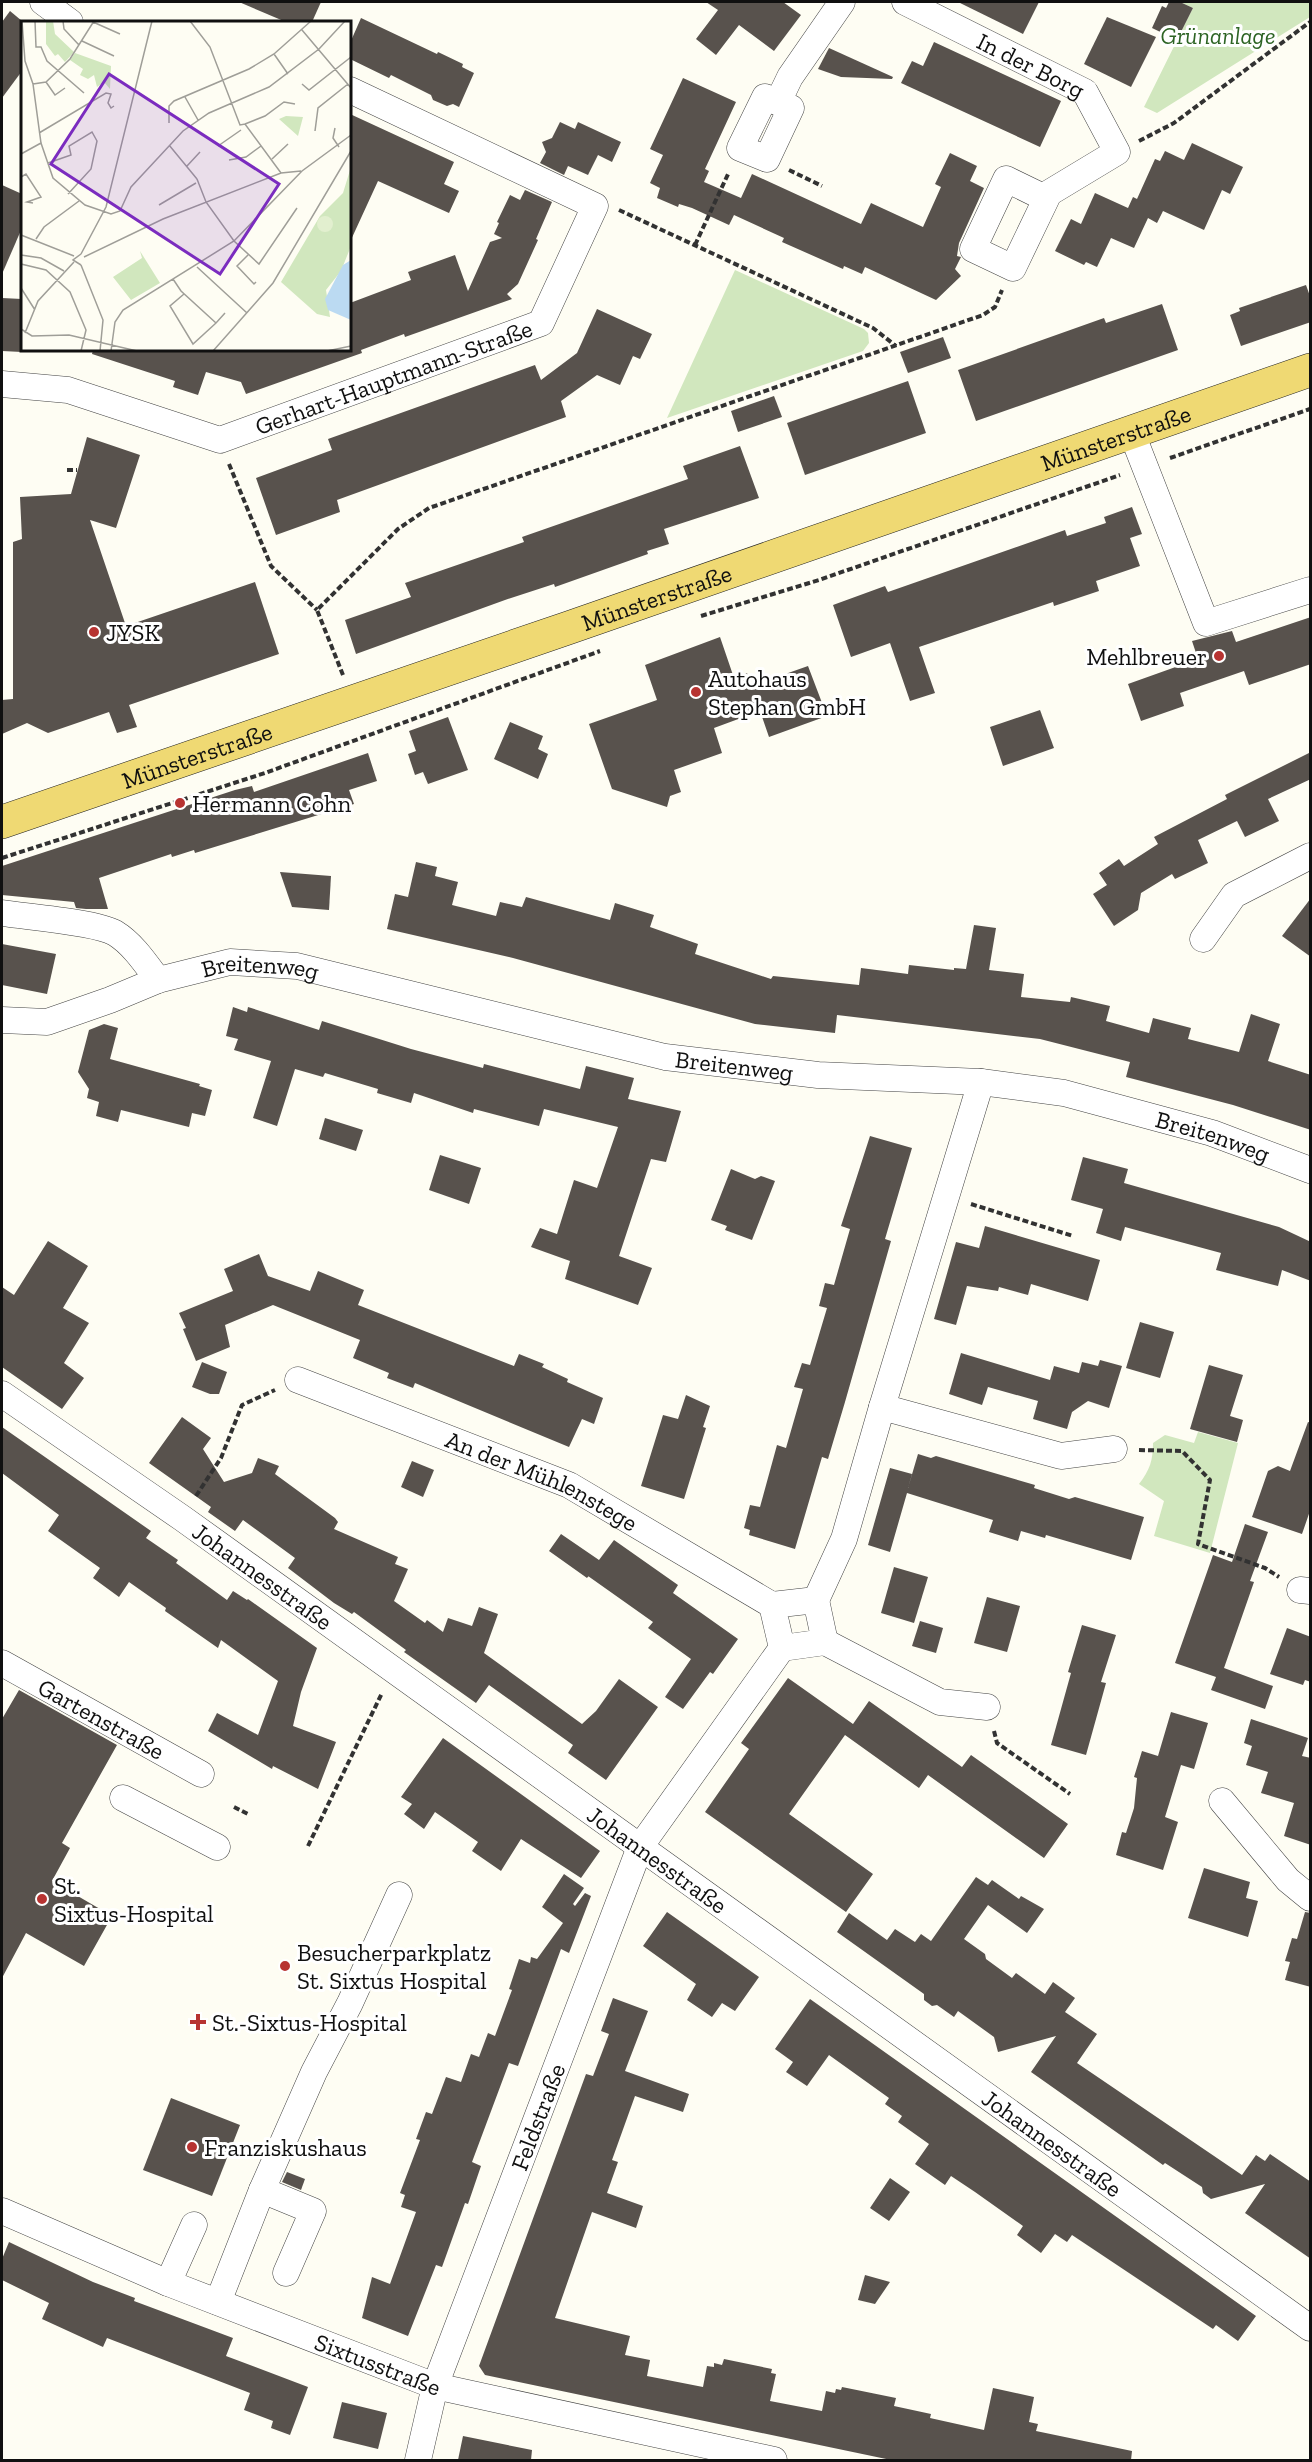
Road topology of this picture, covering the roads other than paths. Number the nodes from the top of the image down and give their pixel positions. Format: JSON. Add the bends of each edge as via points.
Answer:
{"nodes":[{"id":1,"x":43,"y":2,"type":"edge"},
{"id":2,"x":842,"y":2,"type":"edge"},
{"id":3,"x":905,"y":2,"type":"edge"},
{"id":4,"x":69,"y":21,"type":"edge"},
{"id":5,"x":351,"y":90,"type":"edge"},
{"id":6,"x":778,"y":102,"type":"junction"},
{"id":7,"x":1045,"y":198,"type":"junction"},
{"id":8,"x":1311,"y":370,"type":"edge"},
{"id":9,"x":2,"y":384,"type":"edge"},
{"id":10,"x":1131,"y":431,"type":"junction"},
{"id":11,"x":1311,"y":590,"type":"edge"},
{"id":12,"x":2,"y":822,"type":"edge"},
{"id":13,"x":1311,"y":856,"type":"edge"},
{"id":14,"x":2,"y":913,"type":"edge"},
{"id":15,"x":1203,"y":939,"type":"dead end"},
{"id":16,"x":158,"y":980,"type":"junction"},
{"id":17,"x":2,"y":1020,"type":"edge"},
{"id":18,"x":981,"y":1082,"type":"junction"},
{"id":19,"x":1311,"y":1170,"type":"edge"},
{"id":20,"x":298,"y":1380,"type":"road end"},
{"id":21,"x":2,"y":1394,"type":"edge"},
{"id":22,"x":882,"y":1407,"type":"junction"},
{"id":23,"x":1114,"y":1449,"type":"road end"},
{"id":24,"x":816,"y":1600,"type":"junction"},
{"id":25,"x":772,"y":1605,"type":"junction"},
{"id":26,"x":825,"y":1642,"type":"junction"},
{"id":27,"x":782,"y":1647,"type":"junction"},
{"id":28,"x":2,"y":1663,"type":"edge"},
{"id":29,"x":987,"y":1707,"type":"road end"},
{"id":30,"x":201,"y":1774,"type":"dead end"},
{"id":31,"x":123,"y":1797,"type":"dead end"},
{"id":32,"x":1222,"y":1801,"type":"dead end"},
{"id":33,"x":217,"y":1847,"type":"dead end"},
{"id":34,"x":640,"y":1847,"type":"junction"},
{"id":35,"x":399,"y":1895,"type":"dead end"},
{"id":36,"x":1311,"y":1898,"type":"edge"},
{"id":37,"x":262,"y":2190,"type":"junction"},
{"id":38,"x":2,"y":2211,"type":"edge"},
{"id":39,"x":194,"y":2225,"type":"dead end"},
{"id":40,"x":285,"y":2273,"type":"dead end"},
{"id":41,"x":168,"y":2283,"type":"junction"},
{"id":42,"x":218,"y":2302,"type":"junction"},
{"id":43,"x":1311,"y":2328,"type":"edge"},
{"id":44,"x":435,"y":2386,"type":"junction"},
{"id":45,"x":418,"y":2460,"type":"edge"},
{"id":46,"x":774,"y":2460,"type":"edge"}],
"edges":[{"from":1,"to":4,"type":"street"},
{"from":2,"to":6,"type":"street","via":[[790,77]]},
{"from":3,"to":7,"type":"street","name":"In der Borg","via":[[1085,92],[1117,152]]},
{"from":5,"to":9,"type":"street","name":"Gerhart-Hauptmann-Straße","via":[[595,206],[541,323],[220,440],[68,390]]},
{"from":6,"to":6,"type":"street","via":[[791,108],[767,159],[740,148],[765,98]]},
{"from":7,"to":7,"type":"street","via":[[1013,268],[973,249],[1006,179]]},
{"from":8,"to":10,"type":"main road","name":"Münsterstraße"},
{"from":10,"to":11,"type":"street","via":[[1206,623]]},
{"from":10,"to":12,"type":"main road","name":"Münsterstraße"},
{"from":13,"to":15,"type":"street","via":[[1234,895]]},
{"from":14,"to":16,"type":"street","via":[[104,928],[124,939]]},
{"from":16,"to":17,"type":"street","name":"Breitenweg","via":[[47,1022]]},
{"from":16,"to":18,"type":"street","name":"Breitenweg","via":[[230,962],[297,966],[665,1057],[818,1075]]},
{"from":18,"to":19,"type":"street","name":"Breitenweg","via":[[1087,1099],[1212,1133]]},
{"from":18,"to":22,"type":"street"},
{"from":20,"to":25,"type":"street","name":"An der Mühlenstege","via":[[568,1485]]},
{"from":21,"to":34,"type":"street","name":"Johannesstraße","via":[[182,1518]]},
{"from":22,"to":23,"type":"street","via":[[1061,1456]]},
{"from":22,"to":24,"type":"street","via":[[844,1539]]},
{"from":24,"to":25,"type":"street"},
{"from":24,"to":26,"type":"street"},
{"from":25,"to":27,"type":"street"},
{"from":26,"to":27,"type":"street"},
{"from":26,"to":29,"type":"street","via":[[940,1702]]},
{"from":27,"to":34,"type":"street"},
{"from":28,"to":30,"type":"street","name":"Gartenstraße"},
{"from":31,"to":33,"type":"street"},
{"from":32,"to":36,"type":"street","via":[[1288,1880]]},
{"from":34,"to":43,"type":"street","name":"Johannesstraße"},
{"from":34,"to":44,"type":"street","name":"Feldstraße"},
{"from":35,"to":37,"type":"street"},
{"from":37,"to":40,"type":"street","via":[[313,2211]]},
{"from":37,"to":42,"type":"street"},
{"from":38,"to":41,"type":"street","name":"Sixtusstraße"},
{"from":39,"to":41,"type":"street"},
{"from":41,"to":42,"type":"street","name":"Sixtusstraße"},
{"from":42,"to":44,"type":"street","name":"Sixtusstraße"},
{"from":44,"to":45,"type":"street","name":"Feldstraße"},
{"from":44,"to":46,"type":"street","name":"Sixtusstraße"}]}
